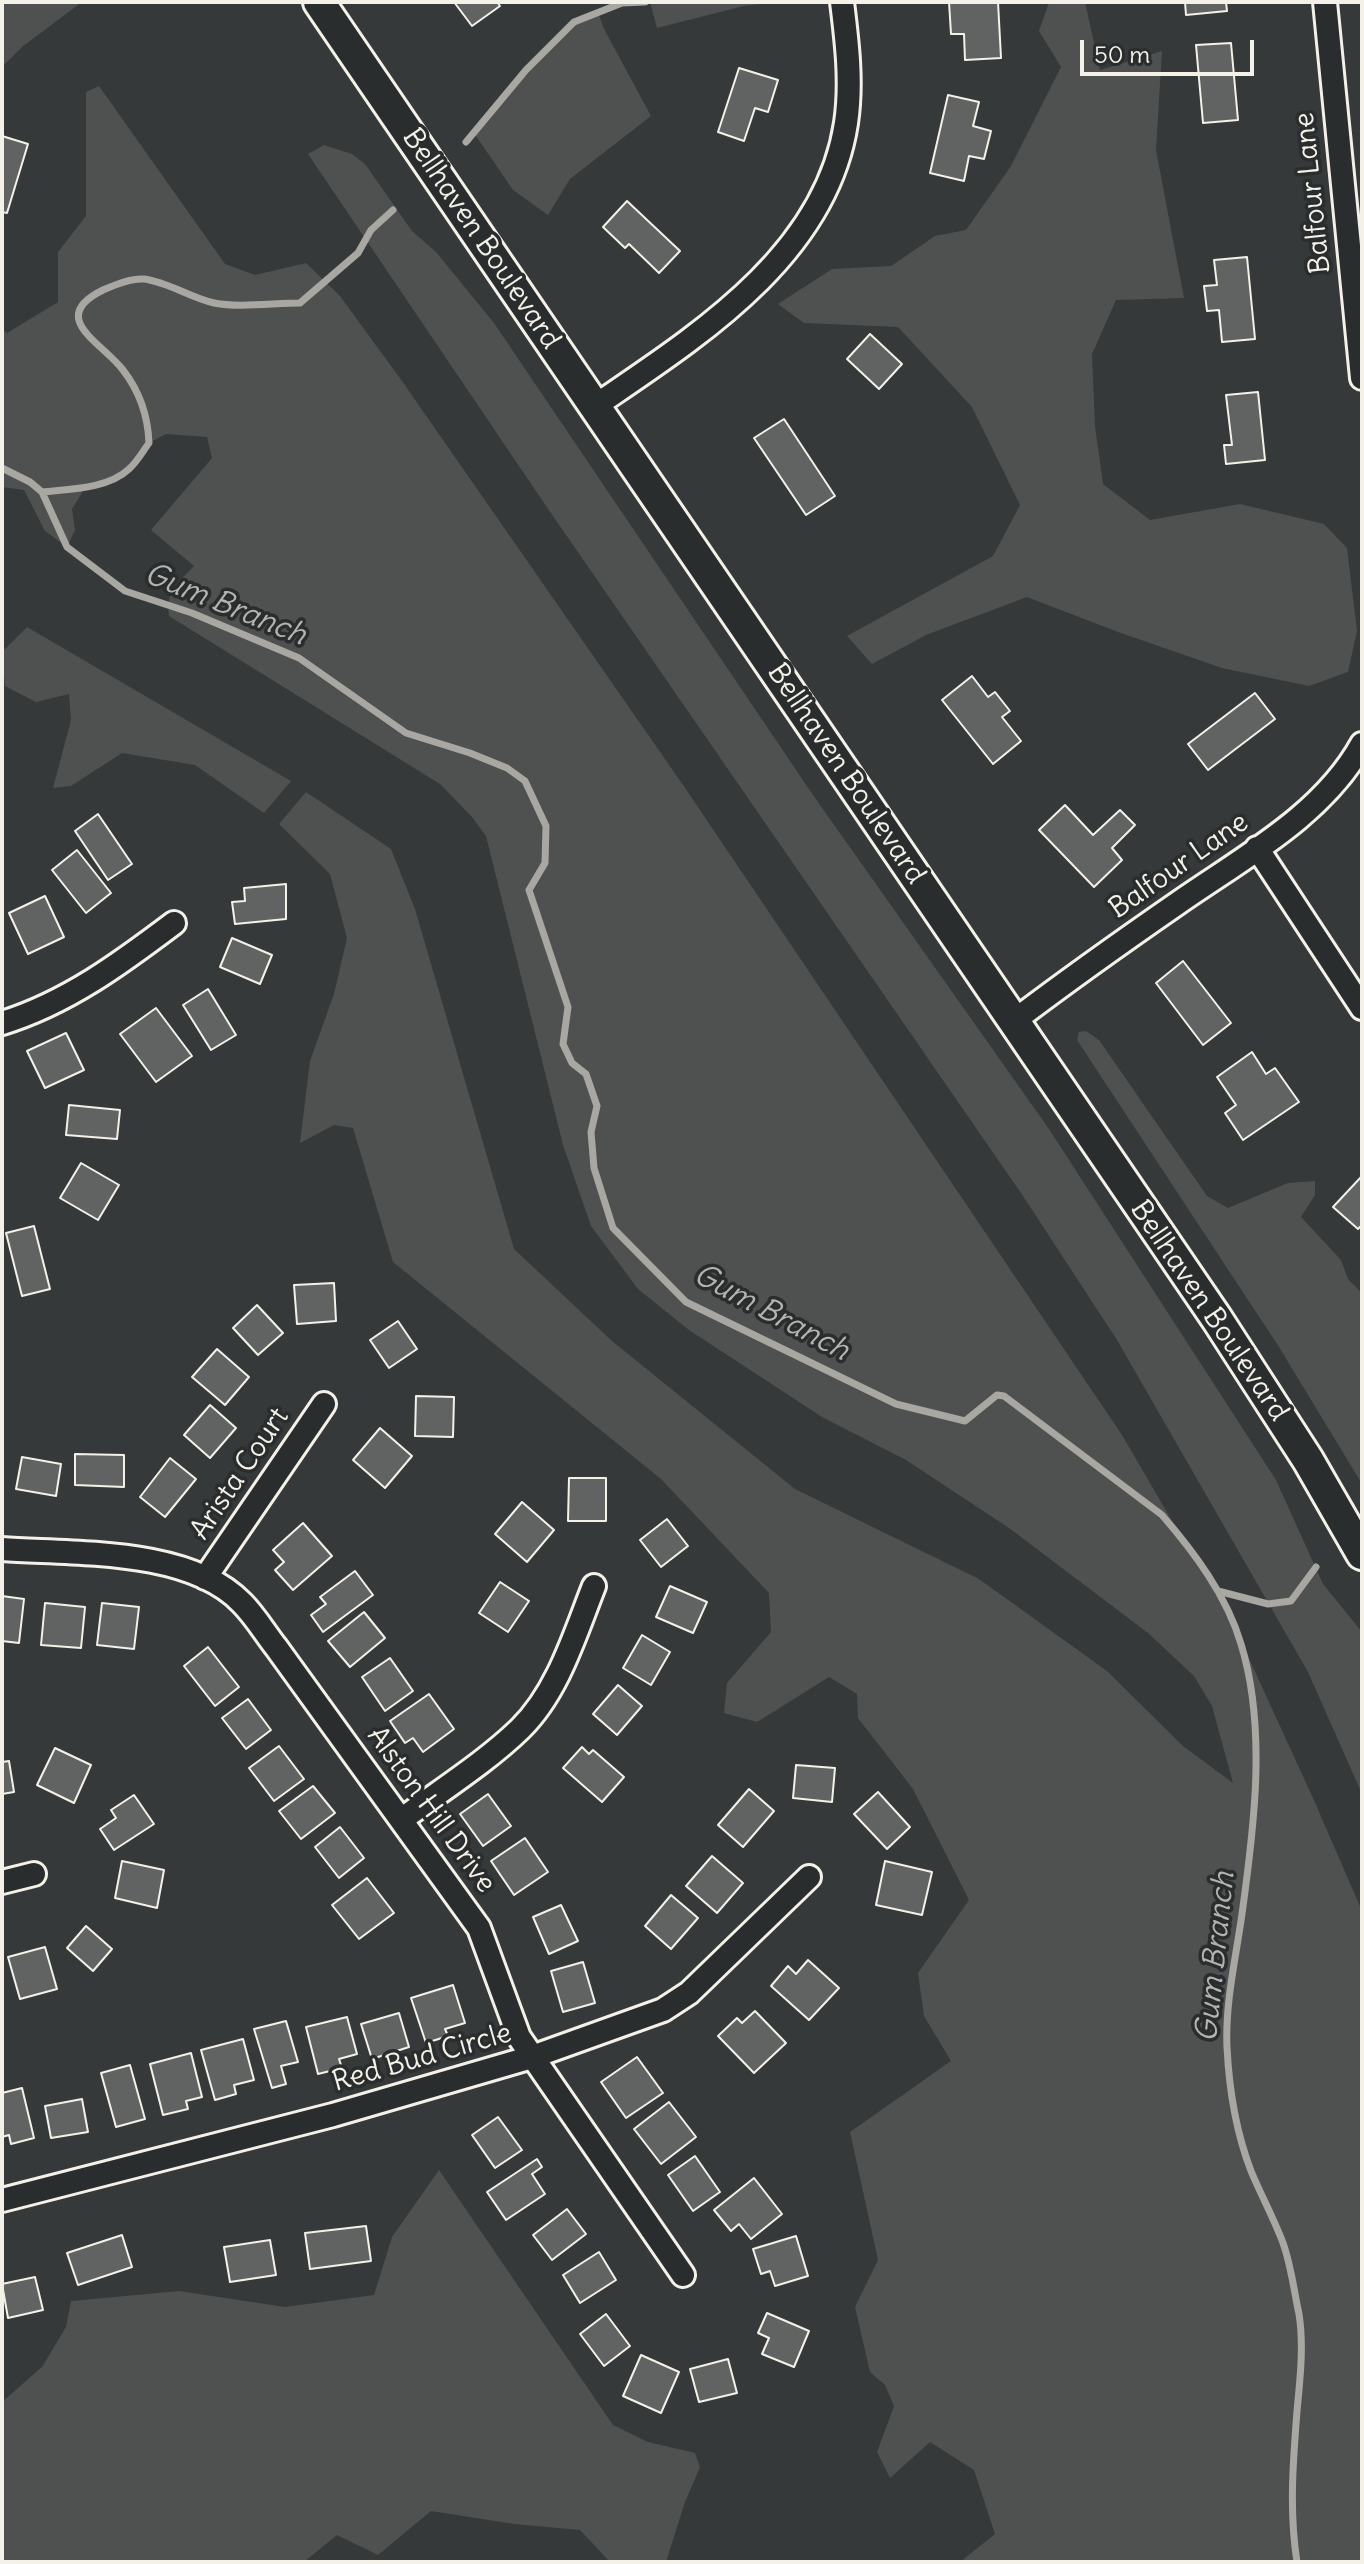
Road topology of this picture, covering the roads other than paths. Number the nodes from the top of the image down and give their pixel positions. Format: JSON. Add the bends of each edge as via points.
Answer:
{"nodes":[{"id":1,"x":319,"y":2,"type":"edge"},
{"id":2,"x":842,"y":2,"type":"edge"},
{"id":3,"x":1325,"y":2,"type":"edge"},
{"id":4,"x":1362,"y":378,"type":"edge"},
{"id":5,"x":595,"y":406,"type":"junction"},
{"id":6,"x":1362,"y":744,"type":"edge"},
{"id":7,"x":1257,"y":848,"type":"junction"},
{"id":8,"x":174,"y":923,"type":"dead end"},
{"id":9,"x":1362,"y":1008,"type":"edge"},
{"id":10,"x":1014,"y":1021,"type":"junction"},
{"id":11,"x":2,"y":1023,"type":"edge"},
{"id":12,"x":324,"y":1404,"type":"dead end"},
{"id":13,"x":2,"y":1549,"type":"edge"},
{"id":14,"x":1362,"y":1554,"type":"edge"},
{"id":15,"x":205,"y":1578,"type":"junction"},
{"id":16,"x":594,"y":1586,"type":"dead end"},
{"id":17,"x":401,"y":1820,"type":"junction"},
{"id":18,"x":34,"y":1874,"type":"dead end"},
{"id":19,"x":809,"y":1877,"type":"dead end"},
{"id":20,"x":2,"y":1882,"type":"edge"},
{"id":21,"x":532,"y":2057,"type":"junction"},
{"id":22,"x":2,"y":2200,"type":"edge"},
{"id":23,"x":683,"y":2275,"type":"dead end"}],
"edges":[{"from":1,"to":5,"type":"main road","name":"Bellhaven Boulevard"},
{"from":2,"to":5,"type":"street","via":[[848,46],[846,125],[827,185],[809,217],[775,262],[724,313]]},
{"from":3,"to":4,"type":"street","name":"Balfour Lane"},
{"from":5,"to":10,"type":"main road","name":"Bellhaven Boulevard"},
{"from":6,"to":7,"type":"street","name":"Balfour Lane","via":[[1319,800]]},
{"from":7,"to":9,"type":"street"},
{"from":7,"to":10,"type":"street","name":"Balfour Lane"},
{"from":8,"to":11,"type":"street","via":[[111,971]]},
{"from":10,"to":14,"type":"main road","name":"Bellhaven Boulevard","via":[[1217,1319]]},
{"from":12,"to":15,"type":"street","name":"Arista Court"},
{"from":13,"to":15,"type":"street","name":"Alston Hill Drive","via":[[176,1564]]},
{"from":15,"to":17,"type":"street","name":"Alston Hill Drive","via":[[241,1602]]},
{"from":16,"to":17,"type":"street","via":[[566,1656],[521,1728]]},
{"from":17,"to":21,"type":"street","name":"Alston Hill Drive","via":[[479,1928],[519,2037]]},
{"from":18,"to":20,"type":"street"},
{"from":19,"to":21,"type":"street","name":"Red Bud Circle","via":[[676,2002]]},
{"from":21,"to":22,"type":"street","name":"Red Bud Circle","via":[[333,2115]]},
{"from":21,"to":23,"type":"street","name":"Alston Hill Drive"}]}
